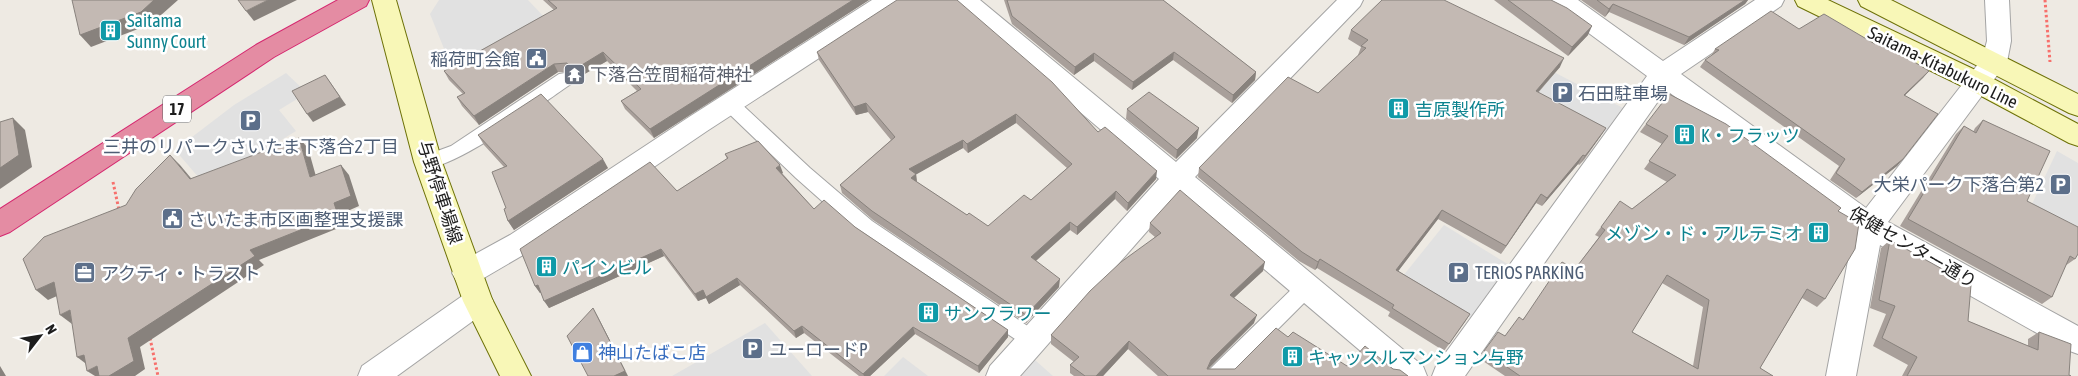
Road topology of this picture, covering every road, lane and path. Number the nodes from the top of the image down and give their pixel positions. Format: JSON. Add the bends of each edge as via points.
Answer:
{"nodes":[{"id":1,"x":357,"y":0,"type":"edge"},
{"id":2,"x":384,"y":0,"type":"edge"},
{"id":3,"x":890,"y":0,"type":"edge"},
{"id":4,"x":964,"y":0,"type":"edge"},
{"id":5,"x":1351,"y":0,"type":"edge"},
{"id":6,"x":1561,"y":0,"type":"edge"},
{"id":7,"x":1772,"y":0,"type":"edge"},
{"id":8,"x":1808,"y":0,"type":"edge"},
{"id":9,"x":1870,"y":0,"type":"edge"},
{"id":10,"x":1997,"y":0,"type":"edge"},
{"id":11,"x":2046,"y":0,"type":"edge"},
{"id":12,"x":2050,"y":64,"type":"dead end"},
{"id":13,"x":1987,"y":72,"type":"junction"},
{"id":14,"x":1663,"y":74,"type":"junction"},
{"id":15,"x":565,"y":79,"type":"edge"},
{"id":16,"x":729,"y":103,"type":"junction"},
{"id":17,"x":2078,"y":106,"type":"edge"},
{"id":18,"x":2078,"y":136,"type":"edge"},
{"id":19,"x":428,"y":162,"type":"junction"},
{"id":20,"x":111,"y":174,"type":"dead end"},
{"id":21,"x":1176,"y":179,"type":"junction"},
{"id":22,"x":120,"y":213,"type":"edge"},
{"id":23,"x":0,"y":224,"type":"edge"},
{"id":24,"x":1870,"y":225,"type":"junction"},
{"id":25,"x":467,"y":273,"type":"junction"},
{"id":26,"x":1306,"y":288,"type":"junction"},
{"id":27,"x":478,"y":301,"type":"junction"},
{"id":28,"x":149,"y":338,"type":"edge"},
{"id":29,"x":1034,"y":341,"type":"junction"},
{"id":30,"x":2078,"y":341,"type":"edge"},
{"id":31,"x":158,"y":376,"type":"edge"},
{"id":32,"x":373,"y":376,"type":"edge"},
{"id":33,"x":516,"y":376,"type":"edge"},
{"id":34,"x":1002,"y":376,"type":"edge"},
{"id":35,"x":1217,"y":376,"type":"edge"},
{"id":36,"x":1412,"y":376,"type":"edge"},
{"id":37,"x":1447,"y":376,"type":"edge"},
{"id":38,"x":1841,"y":376,"type":"edge"}],
"edges":[{"from":1,"to":23,"type":"highway","number":"17","via":[[265,51]]},
{"from":2,"to":19,"type":"main road","name":"与野停車場線"},
{"from":3,"to":16,"type":"street"},
{"from":4,"to":21,"type":"street"},
{"from":5,"to":21,"type":"street"},
{"from":6,"to":14,"type":"street","name":"保健センター通り"},
{"from":7,"to":14,"type":"street"},
{"from":8,"to":13,"type":"main road","name":"Saitama-Kitabukuro Line"},
{"from":9,"to":13,"type":"main road","name":"Saitama-Kitabukuro Line"},
{"from":10,"to":13,"type":"street","via":[[1999,41]]},
{"from":11,"to":12,"type":"path"},
{"from":13,"to":17,"type":"main road","name":"Saitama-Kitabukuro Line"},
{"from":13,"to":18,"type":"main road","name":"Saitama-Kitabukuro Line"},
{"from":13,"to":24,"type":"street"},
{"from":14,"to":24,"type":"street","name":"保健センター通り"},
{"from":14,"to":37,"type":"street"},
{"from":15,"to":19,"type":"lane","via":[[457,151]]},
{"from":16,"to":25,"type":"street","via":[[520,243]]},
{"from":16,"to":29,"type":"lane","via":[[865,227]]},
{"from":19,"to":25,"type":"main road","name":"与野停車場線"},
{"from":20,"to":22,"type":"path"},
{"from":21,"to":26,"type":"street"},
{"from":21,"to":29,"type":"street"},
{"from":24,"to":30,"type":"street","name":"保健センター通り"},
{"from":24,"to":38,"type":"street"},
{"from":25,"to":27,"type":"main road","name":"与野停車場線"},
{"from":26,"to":35,"type":"lane"},
{"from":26,"to":36,"type":"street"},
{"from":27,"to":32,"type":"street"},
{"from":27,"to":33,"type":"main road","name":"与野停車場線"},
{"from":28,"to":31,"type":"path"},
{"from":29,"to":34,"type":"street"}]}
